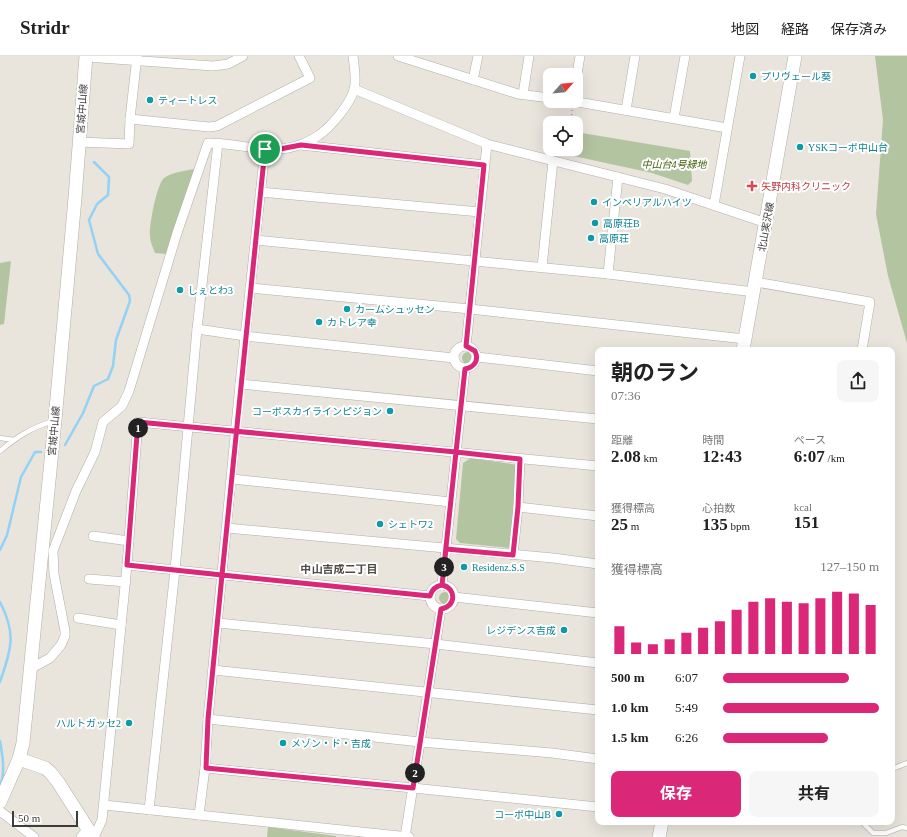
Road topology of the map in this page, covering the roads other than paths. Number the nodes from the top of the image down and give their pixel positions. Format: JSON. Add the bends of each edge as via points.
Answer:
{"nodes":[{"id":1,"x":86,"y":56,"type":"edge"},
{"id":2,"x":243,"y":56,"type":"edge"},
{"id":3,"x":299,"y":56,"type":"edge"},
{"id":4,"x":353,"y":56,"type":"edge"},
{"id":5,"x":398,"y":56,"type":"edge"},
{"id":6,"x":478,"y":56,"type":"edge"},
{"id":7,"x":529,"y":56,"type":"edge"},
{"id":8,"x":580,"y":56,"type":"edge"},
{"id":9,"x":635,"y":56,"type":"edge"},
{"id":10,"x":685,"y":56,"type":"edge"},
{"id":11,"x":740,"y":56,"type":"edge"},
{"id":12,"x":795,"y":56,"type":"edge"},
{"id":13,"x":137,"y":58,"type":"edge"},
{"id":14,"x":578,"y":68,"type":"edge"},
{"id":15,"x":473,"y":80,"type":"junction"},
{"id":16,"x":354,"y":90,"type":"junction"},
{"id":17,"x":523,"y":94,"type":"junction"},
{"id":18,"x":543,"y":97,"type":"edge"},
{"id":19,"x":583,"y":106,"type":"edge"},
{"id":20,"x":626,"y":110,"type":"junction"},
{"id":21,"x":130,"y":118,"type":"junction"},
{"id":22,"x":674,"y":118,"type":"junction"},
{"id":23,"x":727,"y":128,"type":"junction"},
{"id":24,"x":79,"y":142,"type":"junction"},
{"id":25,"x":218,"y":143,"type":"junction"},
{"id":26,"x":487,"y":144,"type":"junction"},
{"id":27,"x":301,"y":145,"type":"junction"},
{"id":28,"x":265,"y":149,"type":"junction"},
{"id":29,"x":553,"y":161,"type":"junction"},
{"id":30,"x":484,"y":165,"type":"junction"},
{"id":31,"x":618,"y":177,"type":"junction"},
{"id":32,"x":260,"y":192,"type":"junction"},
{"id":33,"x":714,"y":205,"type":"junction"},
{"id":34,"x":480,"y":212,"type":"junction"},
{"id":35,"x":766,"y":223,"type":"junction"},
{"id":36,"x":255,"y":240,"type":"junction"},
{"id":37,"x":475,"y":261,"type":"junction"},
{"id":38,"x":542,"y":267,"type":"junction"},
{"id":39,"x":608,"y":274,"type":"junction"},
{"id":40,"x":755,"y":287,"type":"junction"},
{"id":41,"x":250,"y":288,"type":"junction"},
{"id":42,"x":470,"y":309,"type":"junction"},
{"id":43,"x":197,"y":329,"type":"junction"},
{"id":44,"x":245,"y":336,"type":"junction"},
{"id":45,"x":744,"y":344,"type":"edge"},
{"id":46,"x":466,"y":346,"type":"junction"},
{"id":47,"x":862,"y":347,"type":"edge"},
{"id":48,"x":477,"y":357,"type":"junction"},
{"id":49,"x":454,"y":358,"type":"junction"},
{"id":50,"x":465,"y":369,"type":"junction"},
{"id":51,"x":595,"y":371,"type":"edge"},
{"id":52,"x":240,"y":384,"type":"junction"},
{"id":53,"x":461,"y":406,"type":"junction"},
{"id":54,"x":595,"y":419,"type":"edge"},
{"id":55,"x":55,"y":420,"type":"junction"},
{"id":56,"x":187,"y":426,"type":"junction"},
{"id":57,"x":236,"y":431,"type":"junction"},
{"id":58,"x":0,"y":438,"type":"edge"},
{"id":59,"x":14,"y":440,"type":"junction"},
{"id":60,"x":0,"y":451,"type":"edge"},
{"id":61,"x":456,"y":452,"type":"junction"},
{"id":62,"x":520,"y":459,"type":"junction"},
{"id":63,"x":595,"y":466,"type":"edge"},
{"id":64,"x":232,"y":479,"type":"junction"},
{"id":65,"x":451,"y":502,"type":"junction"},
{"id":66,"x":518,"y":507,"type":"junction"},
{"id":67,"x":595,"y":516,"type":"edge"},
{"id":68,"x":227,"y":528,"type":"junction"},
{"id":69,"x":93,"y":536,"type":"dead end"},
{"id":70,"x":129,"y":541,"type":"junction"},
{"id":71,"x":446,"y":549,"type":"junction"},
{"id":72,"x":513,"y":555,"type":"junction"},
{"id":73,"x":595,"y":564,"type":"edge"},
{"id":74,"x":127,"y":565,"type":"junction"},
{"id":75,"x":175,"y":570,"type":"junction"},
{"id":76,"x":222,"y":575,"type":"junction"},
{"id":77,"x":90,"y":579,"type":"dead end"},
{"id":78,"x":126,"y":582,"type":"junction"},
{"id":79,"x":442,"y":585,"type":"junction"},
{"id":80,"x":430,"y":596,"type":"junction"},
{"id":81,"x":454,"y":597,"type":"junction"},
{"id":82,"x":441,"y":609,"type":"junction"},
{"id":83,"x":595,"y":613,"type":"edge"},
{"id":84,"x":78,"y":618,"type":"dead end"},
{"id":85,"x":218,"y":623,"type":"junction"},
{"id":86,"x":121,"y":625,"type":"junction"},
{"id":87,"x":436,"y":644,"type":"junction"},
{"id":88,"x":595,"y":663,"type":"edge"},
{"id":89,"x":30,"y":669,"type":"junction"},
{"id":90,"x":213,"y":670,"type":"junction"},
{"id":91,"x":428,"y":692,"type":"junction"},
{"id":92,"x":595,"y":710,"type":"edge"},
{"id":93,"x":208,"y":719,"type":"junction"},
{"id":94,"x":420,"y":742,"type":"junction"},
{"id":95,"x":19,"y":759,"type":"junction"},
{"id":96,"x":595,"y":759,"type":"edge"},
{"id":97,"x":907,"y":763,"type":"edge"},
{"id":98,"x":206,"y":768,"type":"junction"},
{"id":99,"x":895,"y":768,"type":"edge"},
{"id":100,"x":413,"y":788,"type":"junction"},
{"id":101,"x":0,"y":802,"type":"edge"},
{"id":102,"x":104,"y":805,"type":"junction"},
{"id":103,"x":595,"y":807,"type":"edge"},
{"id":104,"x":149,"y":810,"type":"junction"},
{"id":105,"x":0,"y":811,"type":"edge"},
{"id":106,"x":199,"y":815,"type":"junction"},
{"id":107,"x":661,"y":825,"type":"edge"},
{"id":108,"x":865,"y":825,"type":"edge"},
{"id":109,"x":907,"y":828,"type":"edge"},
{"id":110,"x":22,"y":833,"type":"edge"},
{"id":111,"x":342,"y":834,"type":"edge"},
{"id":112,"x":89,"y":835,"type":"edge"},
{"id":113,"x":34,"y":837,"type":"edge"},
{"id":114,"x":405,"y":837,"type":"edge"},
{"id":115,"x":409,"y":837,"type":"edge"},
{"id":116,"x":659,"y":837,"type":"edge"}],
"edges":[{"from":1,"to":13,"type":"street"},
{"from":1,"to":24,"type":"street","name":"宮城中山線"},
{"from":2,"to":13,"type":"street","via":[[228,64],[213,66]]},
{"from":3,"to":21,"type":"street","via":[[310,78],[217,126]]},
{"from":4,"to":16,"type":"street"},
{"from":5,"to":15,"type":"street"},
{"from":6,"to":15,"type":"street"},
{"from":7,"to":17,"type":"street"},
{"from":8,"to":14,"type":"street"},
{"from":9,"to":20,"type":"street"},
{"from":10,"to":22,"type":"street"},
{"from":11,"to":23,"type":"street"},
{"from":12,"to":35,"type":"street","name":"北山実沢線"},
{"from":13,"to":21,"type":"street"},
{"from":15,"to":17,"type":"street"},
{"from":16,"to":26,"type":"street"},
{"from":16,"to":27,"type":"street","via":[[343,111],[319,135]]},
{"from":17,"to":18,"type":"street"},
{"from":19,"to":20,"type":"street"},
{"from":20,"to":22,"type":"street"},
{"from":21,"to":24,"type":"street","via":[[129,144]]},
{"from":22,"to":23,"type":"street"},
{"from":23,"to":33,"type":"street"},
{"from":24,"to":55,"type":"street","name":"宮城中山線"},
{"from":25,"to":28,"type":"street"},
{"from":25,"to":43,"type":"street"},
{"from":25,"to":89,"type":"street","via":[[208,143],[177,233],[129,391],[122,406],[104,422],[53,551],[54,574],[65,631],[62,646],[50,658]]},
{"from":26,"to":29,"type":"street"},
{"from":26,"to":30,"type":"street"},
{"from":27,"to":28,"type":"street"},
{"from":27,"to":30,"type":"street"},
{"from":28,"to":32,"type":"street"},
{"from":29,"to":31,"type":"street"},
{"from":29,"to":38,"type":"street"},
{"from":30,"to":34,"type":"street"},
{"from":31,"to":33,"type":"street"},
{"from":31,"to":39,"type":"street"},
{"from":32,"to":34,"type":"street"},
{"from":32,"to":36,"type":"street"},
{"from":33,"to":35,"type":"street"},
{"from":34,"to":37,"type":"street"},
{"from":35,"to":40,"type":"street","name":"北山実沢線"},
{"from":36,"to":37,"type":"street"},
{"from":36,"to":41,"type":"street"},
{"from":37,"to":38,"type":"street"},
{"from":37,"to":42,"type":"street"},
{"from":38,"to":39,"type":"street"},
{"from":39,"to":40,"type":"street"},
{"from":40,"to":45,"type":"street","name":"北山実沢線"},
{"from":40,"to":47,"type":"street","via":[[870,302]]},
{"from":41,"to":42,"type":"street"},
{"from":41,"to":44,"type":"street"},
{"from":42,"to":45,"type":"street"},
{"from":42,"to":46,"type":"street"},
{"from":43,"to":44,"type":"street"},
{"from":43,"to":56,"type":"street"},
{"from":44,"to":49,"type":"street"},
{"from":44,"to":52,"type":"street"},
{"from":46,"to":48,"type":"street","via":[[475,351]]},
{"from":46,"to":49,"type":"street","via":[[457,349]]},
{"from":48,"to":50,"type":"street","via":[[472,367]]},
{"from":48,"to":51,"type":"street"},
{"from":49,"to":50,"type":"street","via":[[456,364]]},
{"from":50,"to":53,"type":"street"},
{"from":52,"to":53,"type":"street"},
{"from":52,"to":57,"type":"street"},
{"from":53,"to":54,"type":"street"},
{"from":53,"to":61,"type":"street"},
{"from":55,"to":59,"type":"lane","via":[[34,427]]},
{"from":55,"to":89,"type":"street","name":"宮城中山線"},
{"from":56,"to":57,"type":"street"},
{"from":56,"to":70,"type":"street","via":[[138,422]]},
{"from":56,"to":75,"type":"street"},
{"from":57,"to":61,"type":"street"},
{"from":57,"to":64,"type":"street"},
{"from":58,"to":59,"type":"lane"},
{"from":59,"to":60,"type":"lane"},
{"from":61,"to":62,"type":"street"},
{"from":61,"to":65,"type":"street"},
{"from":62,"to":63,"type":"street"},
{"from":62,"to":66,"type":"street"},
{"from":64,"to":65,"type":"street"},
{"from":64,"to":68,"type":"street"},
{"from":65,"to":71,"type":"street"},
{"from":66,"to":67,"type":"street"},
{"from":66,"to":72,"type":"street"},
{"from":68,"to":71,"type":"street"},
{"from":68,"to":76,"type":"street"},
{"from":69,"to":70,"type":"street"},
{"from":70,"to":74,"type":"street"},
{"from":71,"to":72,"type":"street"},
{"from":71,"to":79,"type":"street"},
{"from":72,"to":73,"type":"street"},
{"from":74,"to":75,"type":"street"},
{"from":74,"to":78,"type":"street"},
{"from":75,"to":76,"type":"street"},
{"from":75,"to":104,"type":"street"},
{"from":76,"to":80,"type":"street"},
{"from":76,"to":85,"type":"street"},
{"from":77,"to":78,"type":"street"},
{"from":78,"to":86,"type":"street"},
{"from":79,"to":80,"type":"street","via":[[433,589]]},
{"from":79,"to":81,"type":"street","via":[[452,590]]},
{"from":80,"to":82,"type":"street","via":[[434,606]]},
{"from":81,"to":82,"type":"street","via":[[448,607]]},
{"from":81,"to":83,"type":"street"},
{"from":82,"to":87,"type":"street"},
{"from":84,"to":86,"type":"street"},
{"from":85,"to":87,"type":"street"},
{"from":85,"to":90,"type":"street"},
{"from":86,"to":102,"type":"street"},
{"from":87,"to":88,"type":"street"},
{"from":87,"to":91,"type":"street"},
{"from":89,"to":95,"type":"street","name":"宮城中山線","via":[[23,744]]},
{"from":90,"to":91,"type":"street"},
{"from":90,"to":93,"type":"street"},
{"from":91,"to":92,"type":"street"},
{"from":91,"to":94,"type":"street"},
{"from":93,"to":94,"type":"street"},
{"from":93,"to":98,"type":"street"},
{"from":94,"to":96,"type":"street"},
{"from":94,"to":100,"type":"street"},
{"from":95,"to":101,"type":"street","name":"宮城中山線"},
{"from":95,"to":112,"type":"street","via":[[50,772]]},
{"from":97,"to":99,"type":"lane"},
{"from":98,"to":100,"type":"street"},
{"from":98,"to":106,"type":"street"},
{"from":100,"to":103,"type":"street"},
{"from":100,"to":114,"type":"street"},
{"from":102,"to":104,"type":"street"},
{"from":102,"to":112,"type":"street","via":[[102,820]]},
{"from":104,"to":106,"type":"street"},
{"from":105,"to":110,"type":"street"},
{"from":106,"to":111,"type":"street"},
{"from":107,"to":116,"type":"street"},
{"from":108,"to":109,"type":"lane","via":[[873,833]]},
{"from":110,"to":113,"type":"street"},
{"from":111,"to":114,"type":"street"},
{"from":114,"to":115,"type":"street"}]}
